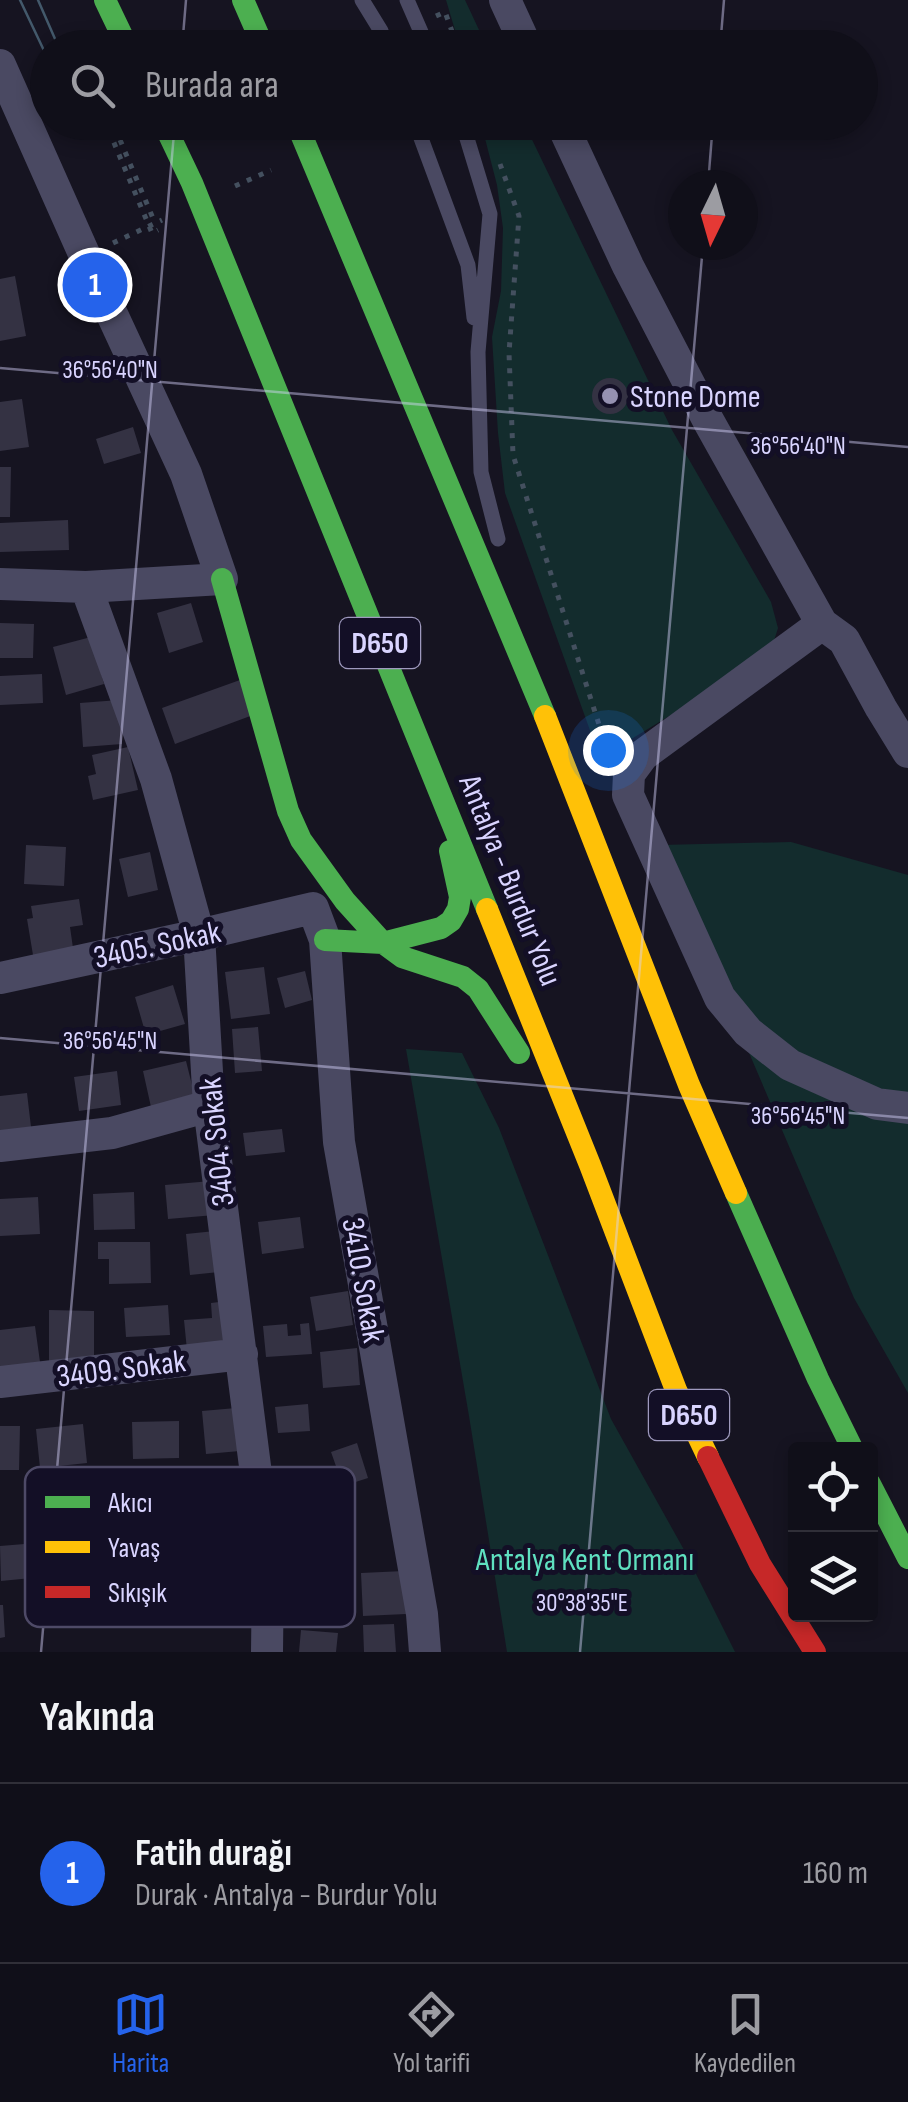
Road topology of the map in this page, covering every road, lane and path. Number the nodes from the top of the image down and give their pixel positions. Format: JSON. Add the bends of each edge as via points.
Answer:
{"nodes":[{"id":1,"x":105,"y":0,"type":"edge"},
{"id":2,"x":243,"y":0,"type":"edge"},
{"id":3,"x":362,"y":0,"type":"edge"},
{"id":4,"x":407,"y":0,"type":"edge"},
{"id":5,"x":504,"y":0,"type":"edge"},
{"id":6,"x":119,"y":30,"type":"edge"},
{"id":7,"x":256,"y":30,"type":"edge"},
{"id":8,"x":380,"y":30,"type":"edge"},
{"id":9,"x":420,"y":30,"type":"edge"},
{"id":10,"x":518,"y":30,"type":"edge"},
{"id":11,"x":0,"y":65,"type":"edge"},
{"id":12,"x":30,"y":132,"type":"edge"},
{"id":13,"x":33,"y":140,"type":"edge"},
{"id":14,"x":119,"y":140,"type":"edge"},
{"id":15,"x":172,"y":140,"type":"edge"},
{"id":16,"x":304,"y":140,"type":"edge"},
{"id":17,"x":422,"y":140,"type":"edge"},
{"id":18,"x":467,"y":140,"type":"edge"},
{"id":19,"x":570,"y":140,"type":"edge"},
{"id":20,"x":499,"y":160,"type":"dead end"},
{"id":21,"x":157,"y":227,"type":"dead end"},
{"id":22,"x":478,"y":352,"type":"junction"},
{"id":23,"x":500,"y":547,"type":"dead end"},
{"id":24,"x":222,"y":579,"type":"junction"},
{"id":25,"x":0,"y":584,"type":"edge"},
{"id":26,"x":86,"y":587,"type":"junction"},
{"id":27,"x":514,"y":604,"type":"dead end"},
{"id":28,"x":822,"y":624,"type":"junction"},
{"id":29,"x":538,"y":698,"type":"junction"},
{"id":30,"x":422,"y":747,"type":"junction"},
{"id":31,"x":908,"y":752,"type":"edge"},
{"id":32,"x":634,"y":765,"type":"junction"},
{"id":33,"x":313,"y":908,"type":"joint"},
{"id":34,"x":199,"y":935,"type":"junction"},
{"id":35,"x":325,"y":940,"type":"junction"},
{"id":36,"x":383,"y":943,"type":"junction"},
{"id":37,"x":0,"y":977,"type":"edge"},
{"id":38,"x":209,"y":1106,"type":"junction"},
{"id":39,"x":908,"y":1108,"type":"edge"},
{"id":40,"x":0,"y":1146,"type":"edge"},
{"id":41,"x":590,"y":1165,"type":"junction"},
{"id":42,"x":242,"y":1354,"type":"junction"},
{"id":43,"x":0,"y":1382,"type":"edge"},
{"id":44,"x":849,"y":1442,"type":"edge"},
{"id":45,"x":256,"y":1467,"type":"edge"},
{"id":46,"x":878,"y":1500,"type":"edge"},
{"id":47,"x":908,"y":1558,"type":"edge"},
{"id":48,"x":267,"y":1627,"type":"edge"},
{"id":49,"x":267,"y":1652,"type":"edge"},
{"id":50,"x":425,"y":1652,"type":"edge"},
{"id":51,"x":815,"y":1652,"type":"edge"}],
"edges":[{"from":1,"to":6,"type":"highway"},
{"from":2,"to":7,"type":"highway"},
{"from":3,"to":8,"type":"lane"},
{"from":4,"to":9,"type":"lane"},
{"from":5,"to":10,"type":"street"},
{"from":11,"to":12,"type":"street"},
{"from":13,"to":24,"type":"street","via":[[186,474]]},
{"from":14,"to":21,"type":"path"},
{"from":15,"to":30,"type":"highway","name":"Antalya - Burdur Yolu","number":"D650"},
{"from":16,"to":29,"type":"highway"},
{"from":17,"to":22,"type":"lane","via":[[468,265]]},
{"from":18,"to":22,"type":"lane","via":[[490,214]]},
{"from":19,"to":28,"type":"street","via":[[709,422]]},
{"from":20,"to":32,"type":"path","via":[[519,216],[509,354],[513,455],[602,734]]},
{"from":22,"to":23,"type":"lane","via":[[481,472]]},
{"from":24,"to":26,"type":"street"},
{"from":24,"to":36,"type":"highway","via":[[288,811],[301,840]]},
{"from":25,"to":26,"type":"street"},
{"from":26,"to":34,"type":"street","name":"3404. Sokak","via":[[156,779]]},
{"from":27,"to":29,"type":"lane"},
{"from":28,"to":31,"type":"street","via":[[844,640]]},
{"from":28,"to":32,"type":"street"},
{"from":29,"to":44,"type":"highway","via":[[690,1086]]},
{"from":30,"to":36,"type":"highway","via":[[459,886],[458,909],[441,928]]},
{"from":30,"to":41,"type":"highway","name":"Antalya - Burdur Yolu","number":"D650"},
{"from":32,"to":39,"type":"street","via":[[628,795],[720,998],[748,1032],[790,1065],[878,1104]]},
{"from":33,"to":34,"type":"street","name":"3405. Sokak"},
{"from":33,"to":35,"type":"street","name":"3410. Sokak"},
{"from":34,"to":37,"type":"street","name":"3405. Sokak"},
{"from":34,"to":38,"type":"street","name":"3404. Sokak"},
{"from":35,"to":36,"type":"highway"},
{"from":35,"to":50,"type":"street","name":"3410. Sokak","via":[[340,1142]]},
{"from":36,"to":41,"type":"highway","via":[[478,989]]},
{"from":38,"to":40,"type":"street","via":[[112,1133]]},
{"from":38,"to":42,"type":"street","name":"3404. Sokak"},
{"from":41,"to":51,"type":"highway","name":"Antalya - Burdur Yolu","number":"D650","via":[[676,1390],[760,1564]]},
{"from":42,"to":43,"type":"street","name":"3409. Sokak"},
{"from":42,"to":45,"type":"street","name":"3404. Sokak"},
{"from":46,"to":47,"type":"highway"},
{"from":48,"to":49,"type":"street","name":"3404. Sokak"}]}
